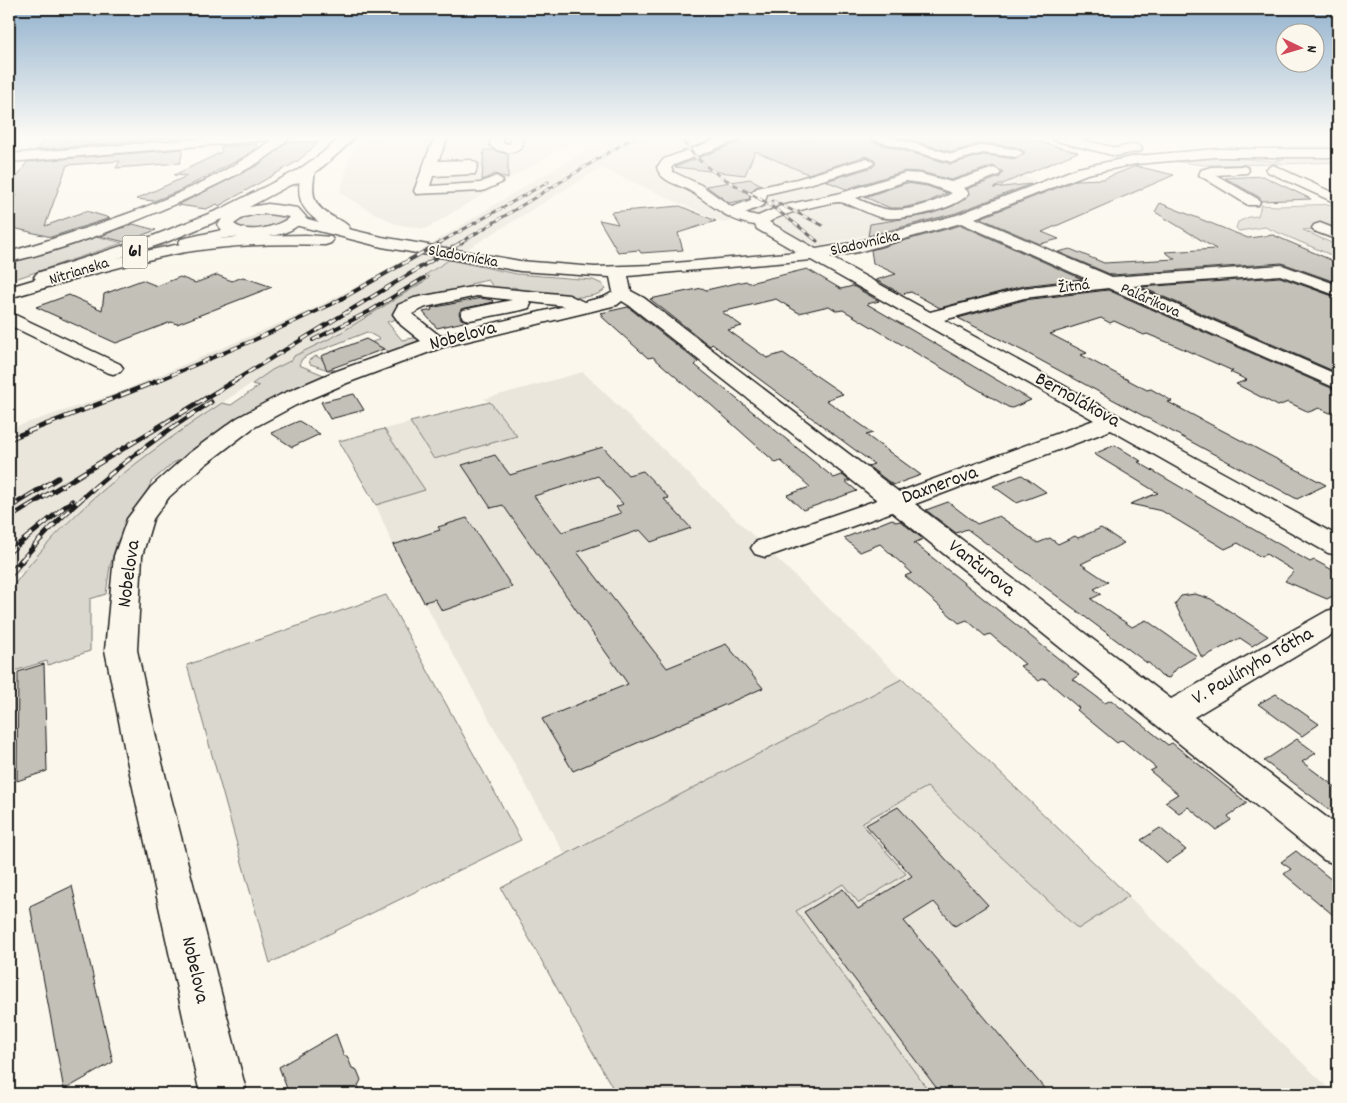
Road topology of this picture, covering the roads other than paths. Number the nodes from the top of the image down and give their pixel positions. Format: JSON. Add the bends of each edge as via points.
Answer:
{"nodes":[{"id":1,"x":197,"y":188,"type":"edge"},
{"id":2,"x":216,"y":188,"type":"edge"},
{"id":3,"x":270,"y":188,"type":"edge"},
{"id":4,"x":284,"y":188,"type":"edge"},
{"id":5,"x":299,"y":188,"type":"edge"},
{"id":6,"x":307,"y":188,"type":"edge"},
{"id":7,"x":422,"y":188,"type":"edge"},
{"id":8,"x":474,"y":188,"type":"edge"},
{"id":9,"x":696,"y":188,"type":"edge"},
{"id":10,"x":773,"y":188,"type":"edge"},
{"id":11,"x":871,"y":188,"type":"edge"},
{"id":12,"x":954,"y":188,"type":"edge"},
{"id":13,"x":1037,"y":188,"type":"edge"},
{"id":14,"x":1229,"y":188,"type":"edge"},
{"id":15,"x":1310,"y":188,"type":"edge"},
{"id":16,"x":232,"y":190,"type":"dead end"},
{"id":17,"x":842,"y":197,"type":"junction"},
{"id":18,"x":1338,"y":200,"type":"edge"},
{"id":19,"x":820,"y":202,"type":"junction"},
{"id":20,"x":1253,"y":202,"type":"dead end"},
{"id":21,"x":291,"y":205,"type":"junction"},
{"id":22,"x":259,"y":210,"type":"junction"},
{"id":23,"x":730,"y":212,"type":"junction"},
{"id":24,"x":844,"y":213,"type":"dead end"},
{"id":25,"x":962,"y":218,"type":"junction"},
{"id":26,"x":761,"y":222,"type":"junction"},
{"id":27,"x":231,"y":228,"type":"junction"},
{"id":28,"x":1320,"y":228,"type":"dead end"},
{"id":29,"x":278,"y":229,"type":"junction"},
{"id":30,"x":1338,"y":235,"type":"edge"},
{"id":31,"x":787,"y":240,"type":"junction"},
{"id":32,"x":382,"y":242,"type":"junction"},
{"id":33,"x":814,"y":255,"type":"junction"},
{"id":34,"x":9,"y":257,"type":"edge"},
{"id":35,"x":766,"y":260,"type":"junction"},
{"id":36,"x":618,"y":272,"type":"junction"},
{"id":37,"x":70,"y":275,"type":"junction"},
{"id":38,"x":43,"y":277,"type":"junction"},
{"id":39,"x":1109,"y":283,"type":"junction"},
{"id":40,"x":9,"y":287,"type":"edge"},
{"id":41,"x":482,"y":291,"type":"junction"},
{"id":42,"x":1338,"y":292,"type":"edge"},
{"id":43,"x":9,"y":293,"type":"edge"},
{"id":44,"x":622,"y":294,"type":"junction"},
{"id":45,"x":532,"y":297,"type":"junction"},
{"id":46,"x":568,"y":303,"type":"junction"},
{"id":47,"x":470,"y":316,"type":"junction"},
{"id":48,"x":9,"y":318,"type":"edge"},
{"id":49,"x":929,"y":318,"type":"junction"},
{"id":50,"x":425,"y":334,"type":"junction"},
{"id":51,"x":112,"y":368,"type":"dead end"},
{"id":52,"x":1338,"y":383,"type":"edge"},
{"id":53,"x":1113,"y":421,"type":"junction"},
{"id":54,"x":896,"y":502,"type":"junction"},
{"id":55,"x":1338,"y":546,"type":"edge"},
{"id":56,"x":765,"y":548,"type":"dead end"},
{"id":57,"x":1338,"y":618,"type":"edge"},
{"id":58,"x":1168,"y":716,"type":"junction"},
{"id":59,"x":1338,"y":848,"type":"edge"},
{"id":60,"x":223,"y":1094,"type":"edge"}],
"edges":[{"from":1,"to":34,"type":"street","via":[[94,230]]},
{"from":2,"to":16,"type":"street"},
{"from":3,"to":38,"type":"street","number":"61","via":[[226,212],[176,232]]},
{"from":4,"to":22,"type":"street","number":"61"},
{"from":5,"to":21,"type":"street","number":"61"},
{"from":6,"to":32,"type":"street","via":[[306,195],[315,211],[339,226]]},
{"from":7,"to":8,"type":"street","via":[[419,197]]},
{"from":9,"to":23,"type":"street"},
{"from":10,"to":23,"type":"street","via":[[758,193],[759,202]]},
{"from":11,"to":17,"type":"street"},
{"from":12,"to":17,"type":"street","via":[[962,193],[933,206],[894,214]]},
{"from":13,"to":25,"type":"street","name":"Sladovnícka"},
{"from":14,"to":20,"type":"street"},
{"from":15,"to":18,"type":"street"},
{"from":17,"to":19,"type":"street"},
{"from":19,"to":24,"type":"street"},
{"from":19,"to":26,"type":"street"},
{"from":21,"to":22,"type":"street","number":"61"},
{"from":21,"to":29,"type":"street","number":"61"},
{"from":21,"to":32,"type":"street","name":"Sladovnícka"},
{"from":22,"to":27,"type":"street","number":"61","via":[[232,218]]},
{"from":23,"to":26,"type":"street","via":[[745,220]]},
{"from":25,"to":33,"type":"street","name":"Sladovnícka"},
{"from":25,"to":39,"type":"street","name":"Palárikova"},
{"from":26,"to":31,"type":"street","name":"Bernolákova"},
{"from":27,"to":29,"type":"street","number":"61","via":[[256,233]]},
{"from":27,"to":37,"type":"street","name":"Nitrianska","number":"61"},
{"from":27,"to":38,"type":"street","name":"Nitrianska","number":"61"},
{"from":28,"to":30,"type":"street"},
{"from":29,"to":32,"type":"street","name":"Sladovnícka"},
{"from":31,"to":33,"type":"street","name":"Bernolákova"},
{"from":31,"to":35,"type":"street","via":[[788,251],[785,254]]},
{"from":32,"to":36,"type":"street","name":"Sladovnícka","via":[[520,266]]},
{"from":32,"to":37,"type":"street","via":[[289,239],[233,242],[165,251]]},
{"from":33,"to":35,"type":"street","name":"Sladovnícka"},
{"from":33,"to":49,"type":"street","name":"Bernolákova"},
{"from":35,"to":36,"type":"street","name":"Sladovnícka"},
{"from":36,"to":44,"type":"street"},
{"from":37,"to":43,"type":"street","name":"Nitrianska","number":"61"},
{"from":38,"to":40,"type":"street","name":"Nitrianska","number":"61"},
{"from":39,"to":42,"type":"street","name":"Žitná","via":[[1282,270]]},
{"from":39,"to":49,"type":"street","name":"Žitná","via":[[1023,293]]},
{"from":39,"to":52,"type":"street","name":"Palárikova"},
{"from":41,"to":45,"type":"street"},
{"from":41,"to":47,"type":"street","via":[[466,297]]},
{"from":41,"to":50,"type":"street","via":[[411,305],[405,309],[402,314],[406,321]]},
{"from":44,"to":46,"type":"street","name":"Nobelova","via":[[610,301]]},
{"from":44,"to":54,"type":"street","name":"Vančurova","via":[[645,308]]},
{"from":45,"to":46,"type":"street"},
{"from":45,"to":47,"type":"street"},
{"from":46,"to":47,"type":"street","name":"Nobelova"},
{"from":46,"to":47,"type":"street"},
{"from":47,"to":50,"type":"street","name":"Nobelova"},
{"from":47,"to":50,"type":"street","via":[[456,302],[419,311],[417,314]]},
{"from":48,"to":51,"type":"street"},
{"from":49,"to":53,"type":"street","name":"Bernolákova"},
{"from":50,"to":60,"type":"street","name":"Nobelova","via":[[245,423],[160,492],[140,518],[133,536],[128,556],[121,650]]},
{"from":53,"to":54,"type":"street","name":"Daxnerova"},
{"from":53,"to":55,"type":"street","name":"Bernolákova"},
{"from":54,"to":56,"type":"street","name":"Daxnerova"},
{"from":54,"to":58,"type":"street","name":"Vančurova"},
{"from":57,"to":58,"type":"street","name":"V. Paulínyho Tótha"},
{"from":58,"to":59,"type":"street","name":"Vančurova"}]}
